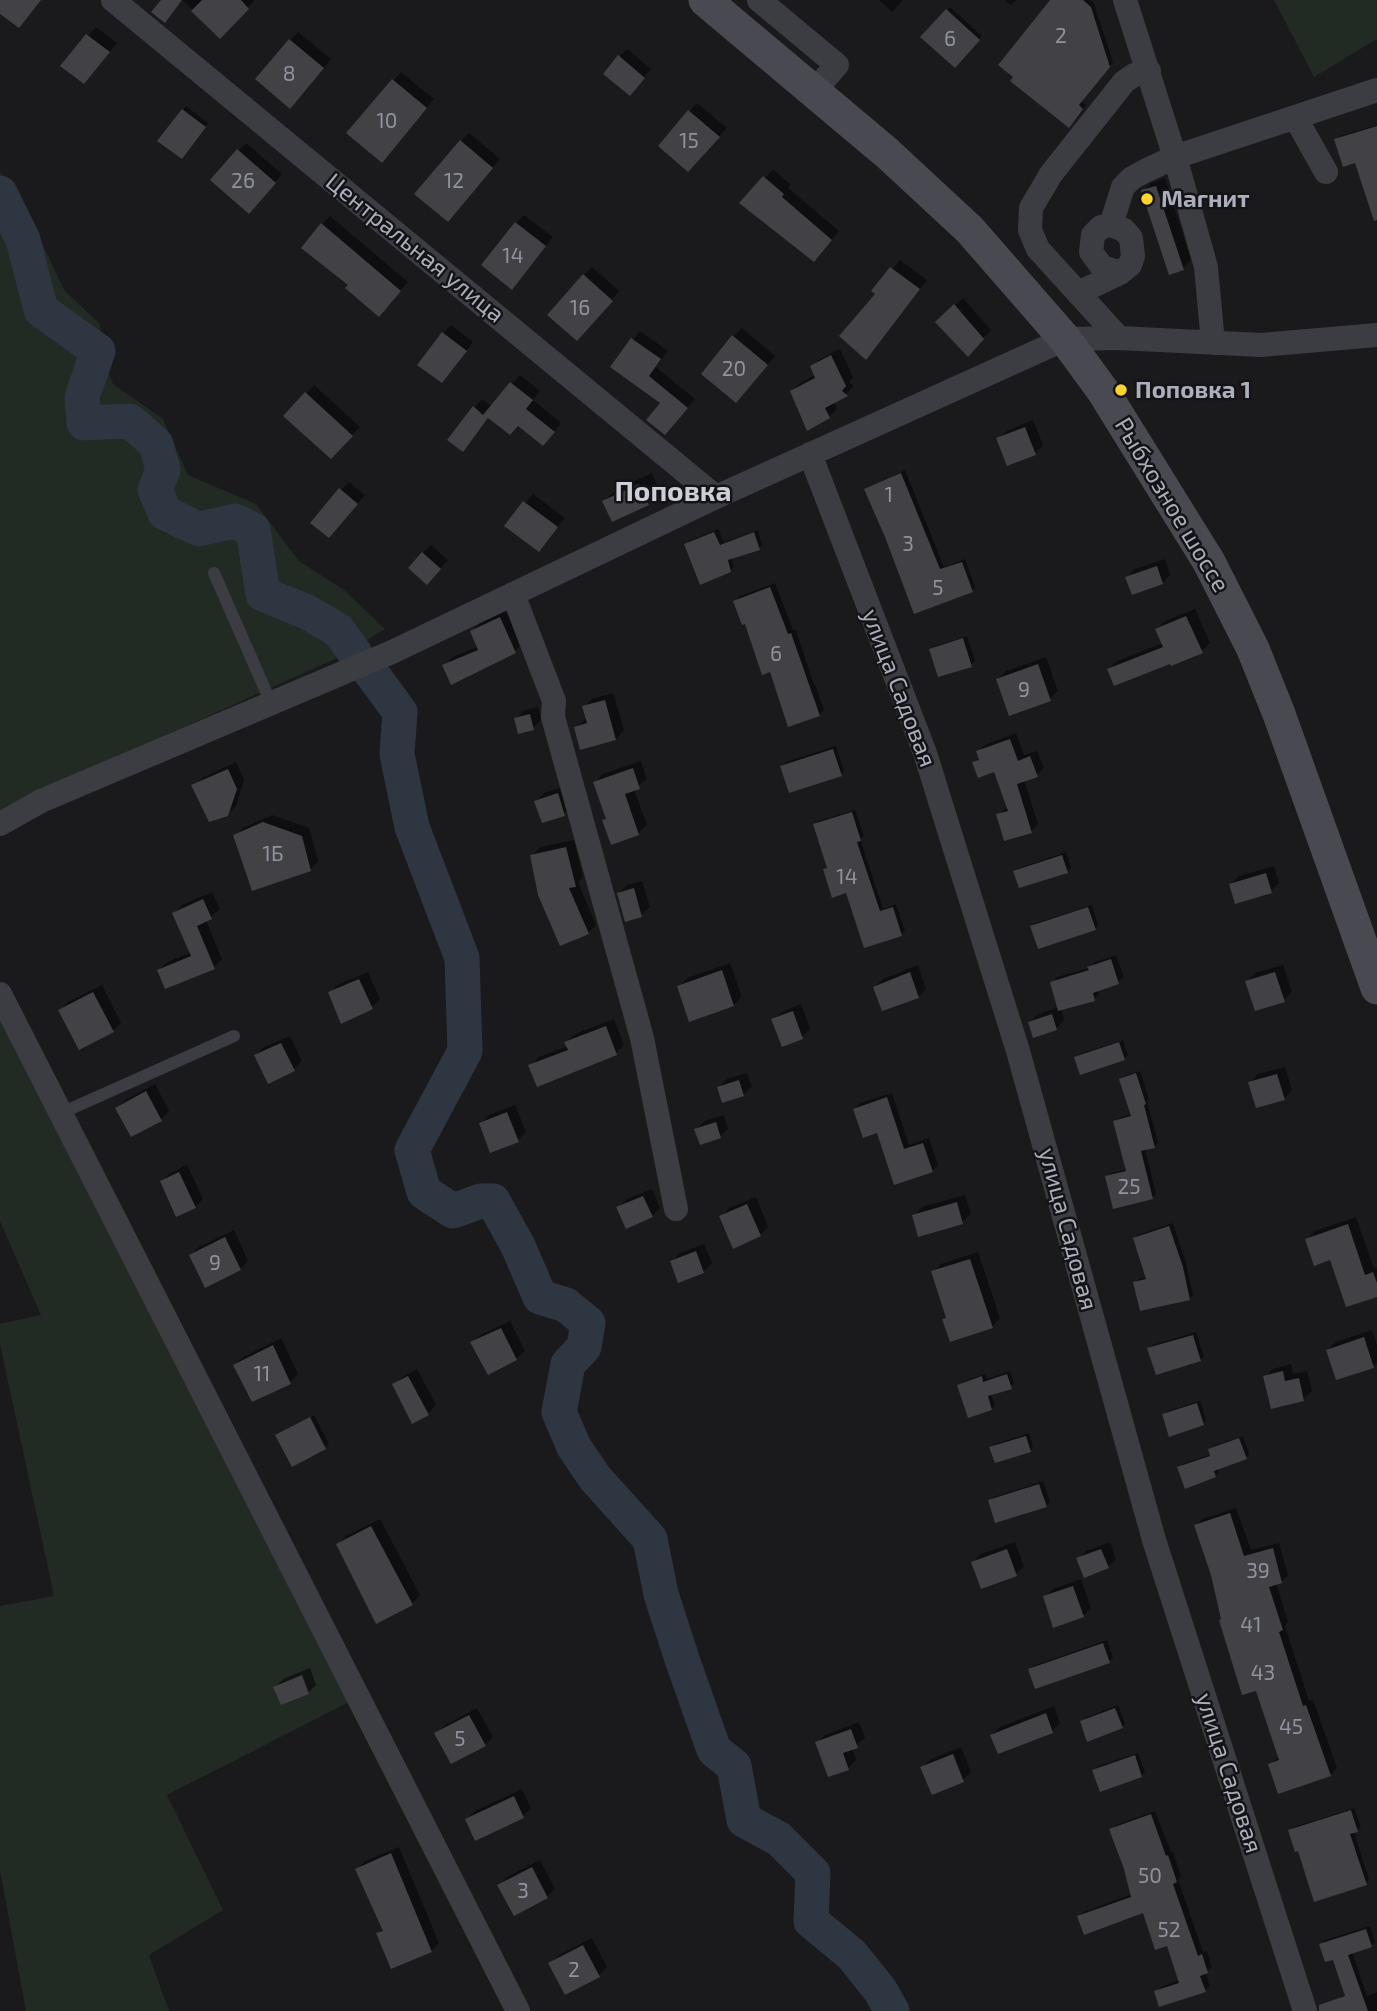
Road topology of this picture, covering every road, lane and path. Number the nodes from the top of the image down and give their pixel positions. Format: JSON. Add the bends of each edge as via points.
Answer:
{"nodes":[{"id":1,"x":113,"y":0,"type":"edge"},
{"id":2,"x":705,"y":0,"type":"edge"},
{"id":3,"x":759,"y":0,"type":"edge"},
{"id":4,"x":1125,"y":0,"type":"edge"},
{"id":5,"x":1149,"y":71,"type":"junction"},
{"id":6,"x":1377,"y":90,"type":"edge"},
{"id":7,"x":814,"y":91,"type":"junction"},
{"id":8,"x":1295,"y":117,"type":"junction"},
{"id":9,"x":1175,"y":157,"type":"junction"},
{"id":10,"x":1326,"y":172,"type":"dead end"},
{"id":11,"x":1111,"y":225,"type":"junction"},
{"id":12,"x":1120,"y":274,"type":"junction"},
{"id":13,"x":1078,"y":293,"type":"junction"},
{"id":14,"x":1377,"y":335,"type":"edge"},
{"id":15,"x":1119,"y":338,"type":"junction"},
{"id":16,"x":1066,"y":339,"type":"junction"},
{"id":17,"x":1213,"y":343,"type":"junction"},
{"id":18,"x":810,"y":454,"type":"junction"},
{"id":19,"x":716,"y":497,"type":"junction"},
{"id":20,"x":214,"y":573,"type":"dead end"},
{"id":21,"x":513,"y":594,"type":"junction"},
{"id":22,"x":271,"y":703,"type":"junction"},
{"id":23,"x":0,"y":824,"type":"edge"},
{"id":24,"x":1377,"y":988,"type":"edge"},
{"id":25,"x":0,"y":994,"type":"edge"},
{"id":26,"x":234,"y":1036,"type":"dead end"},
{"id":27,"x":59,"y":1114,"type":"junction"},
{"id":28,"x":676,"y":1209,"type":"dead end"},
{"id":29,"x":518,"y":2011,"type":"edge"},
{"id":30,"x":1305,"y":2011,"type":"edge"}],
"edges":[{"from":1,"to":19,"type":"street","name":"Центральная улица"},
{"from":2,"to":7,"type":"street","name":"Рыбхозное шоссе"},
{"from":3,"to":7,"type":"street","via":[[837,65]]},
{"from":4,"to":5,"type":"street"},
{"from":5,"to":9,"type":"street"},
{"from":5,"to":13,"type":"street","via":[[1124,82],[1051,174],[1031,208],[1030,230],[1038,249]]},
{"from":6,"to":8,"type":"street"},
{"from":7,"to":16,"type":"street","name":"Рыбхозное шоссе","via":[[970,230]]},
{"from":8,"to":9,"type":"street"},
{"from":8,"to":10,"type":"street"},
{"from":9,"to":11,"type":"street","via":[[1123,187]]},
{"from":9,"to":17,"type":"street","via":[[1206,267]]},
{"from":11,"to":12,"type":"street","via":[[1124,230],[1134,247],[1130,265]]},
{"from":11,"to":12,"type":"street","via":[[1093,234],[1091,252],[1102,267]]},
{"from":12,"to":13,"type":"street"},
{"from":13,"to":15,"type":"street"},
{"from":14,"to":17,"type":"street","via":[[1261,345]]},
{"from":15,"to":16,"type":"street"},
{"from":15,"to":17,"type":"street"},
{"from":16,"to":18,"type":"street"},
{"from":16,"to":24,"type":"street","name":"Рыбхозное шоссе","via":[[1104,391],[1209,562],[1253,649]]},
{"from":18,"to":19,"type":"street"},
{"from":18,"to":30,"type":"street","name":"улица Садовая","via":[[929,766],[1018,1051],[1154,1540]]},
{"from":19,"to":21,"type":"street"},
{"from":20,"to":22,"type":"lane"},
{"from":21,"to":22,"type":"street"},
{"from":21,"to":28,"type":"street","via":[[554,701],[553,717],[642,1038]]},
{"from":22,"to":23,"type":"street","via":[[41,801]]},
{"from":25,"to":27,"type":"street"},
{"from":26,"to":27,"type":"lane"},
{"from":27,"to":29,"type":"street"}]}
